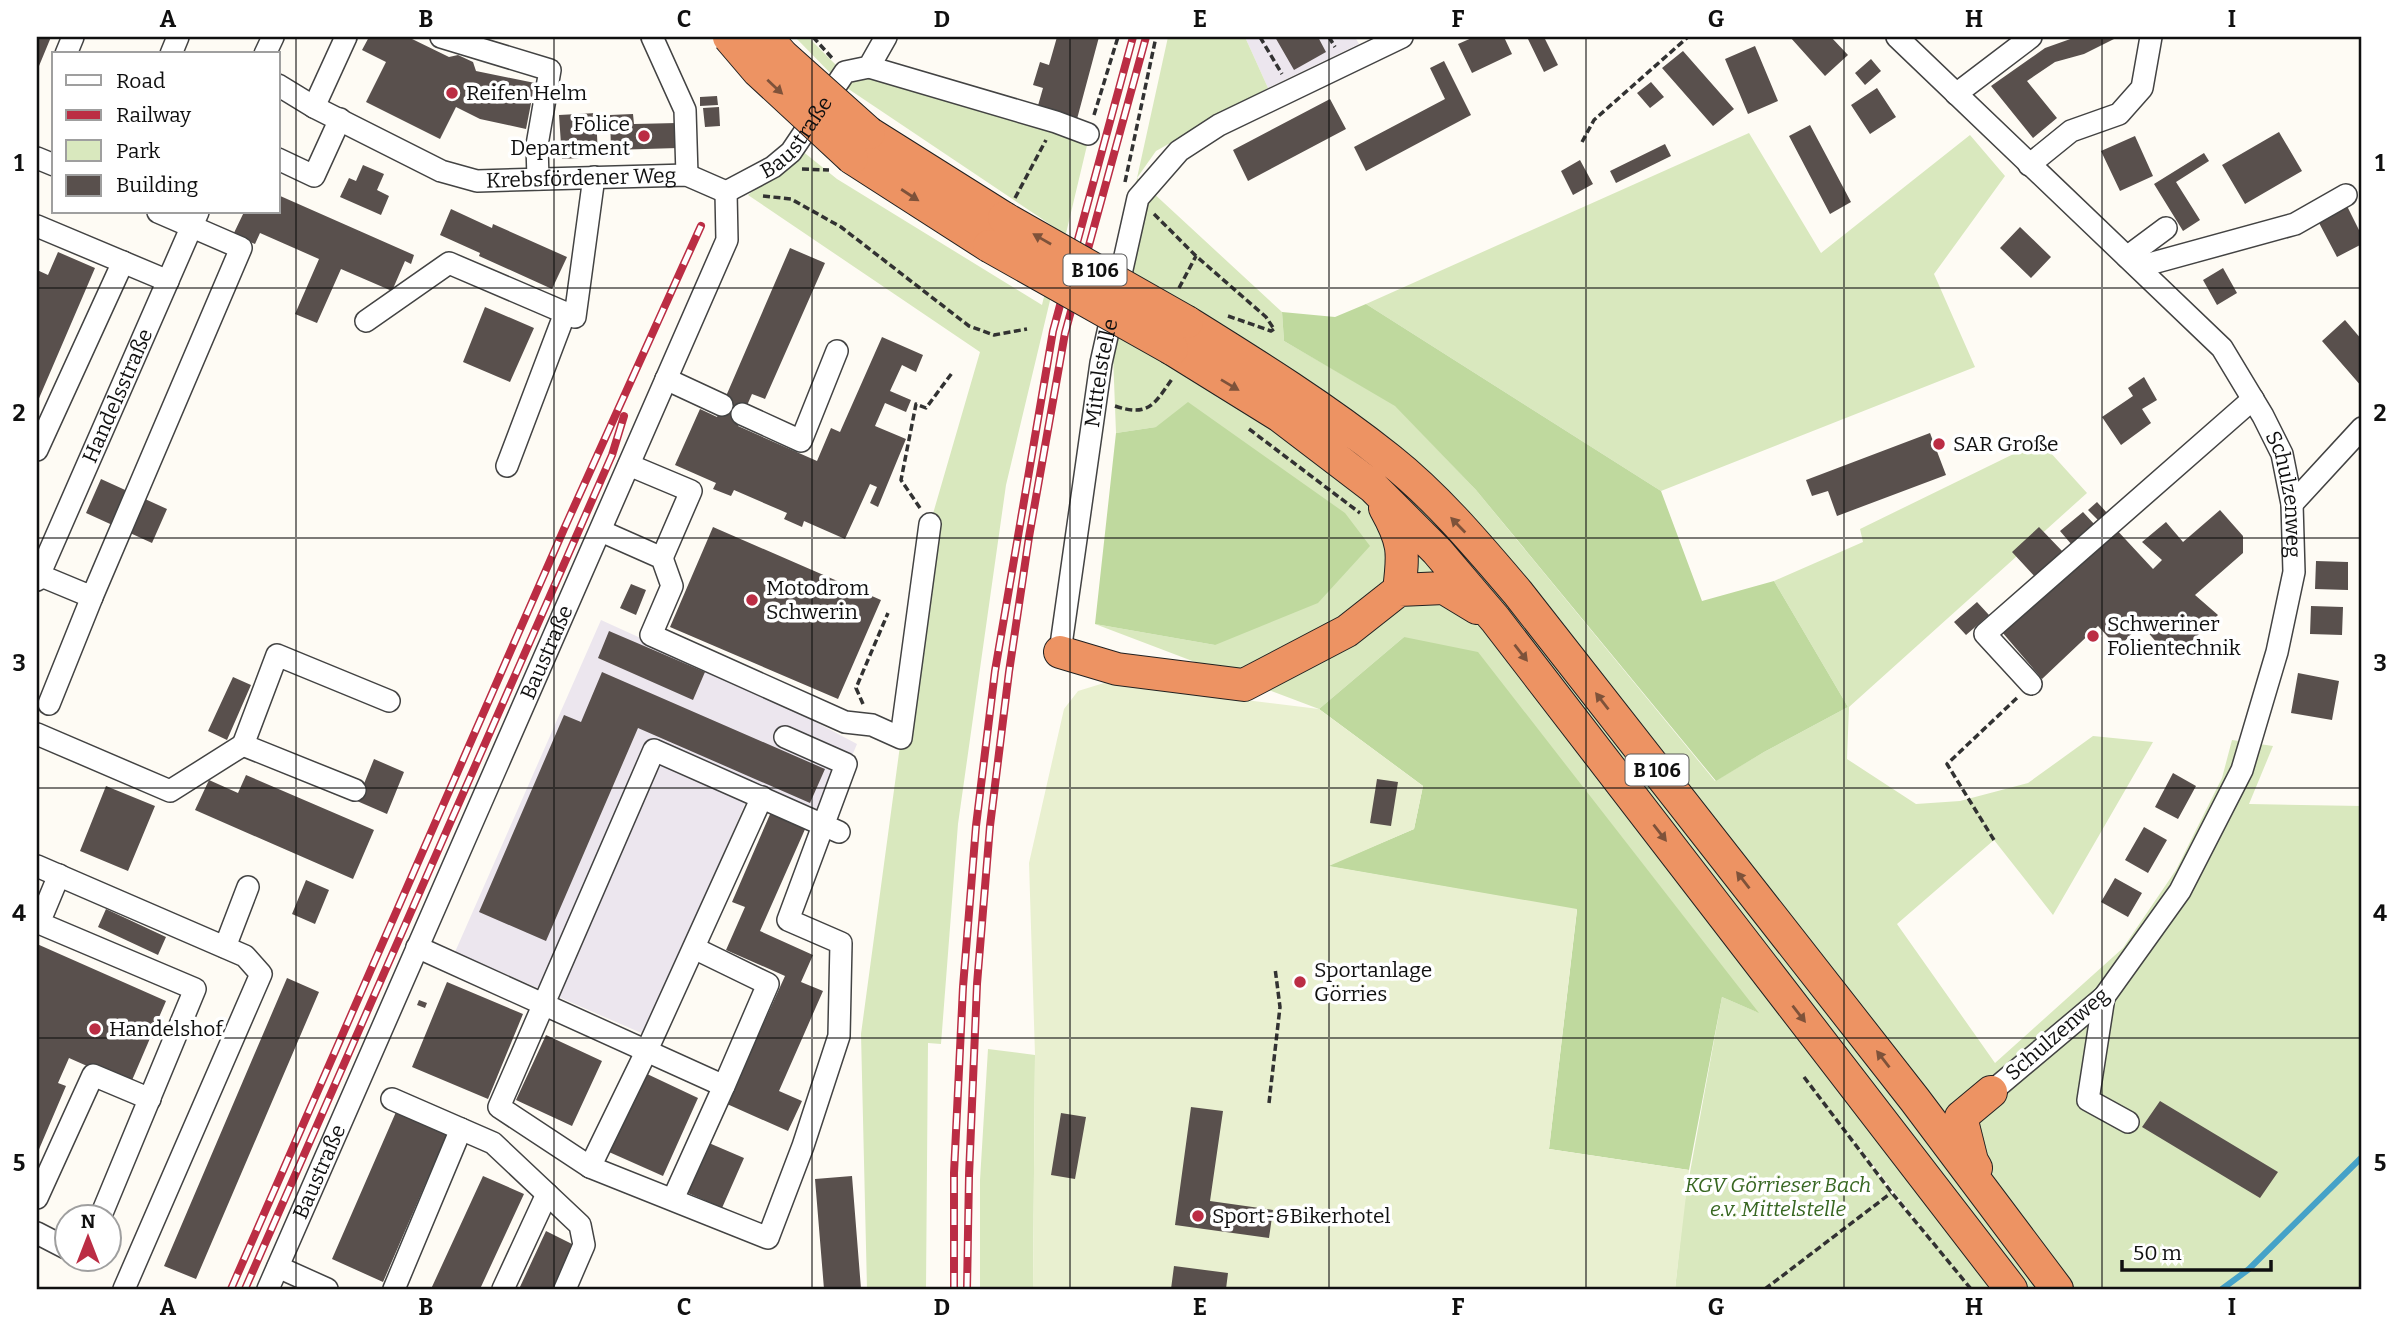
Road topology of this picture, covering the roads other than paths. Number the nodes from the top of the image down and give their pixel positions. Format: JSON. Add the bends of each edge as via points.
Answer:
{"nodes":[{"id":1,"x":346,"y":37,"type":"edge"},
{"id":2,"x":441,"y":37,"type":"edge"},
{"id":3,"x":652,"y":37,"type":"edge"},
{"id":4,"x":729,"y":37,"type":"edge"},
{"id":5,"x":766,"y":37,"type":"edge"},
{"id":6,"x":886,"y":37,"type":"edge"},
{"id":7,"x":1402,"y":37,"type":"edge"},
{"id":8,"x":1897,"y":37,"type":"edge"},
{"id":9,"x":2031,"y":37,"type":"edge"},
{"id":10,"x":2151,"y":37,"type":"edge"},
{"id":11,"x":869,"y":67,"type":"junction"},
{"id":12,"x":280,"y":86,"type":"edge"},
{"id":13,"x":1956,"y":94,"type":"junction"},
{"id":14,"x":314,"y":107,"type":"junction"},
{"id":15,"x":340,"y":119,"type":"junction"},
{"id":16,"x":1088,"y":134,"type":"road end"},
{"id":17,"x":852,"y":153,"type":"junction"},
{"id":18,"x":280,"y":160,"type":"edge"},
{"id":19,"x":2029,"y":164,"type":"junction"},
{"id":20,"x":687,"y":175,"type":"junction"},
{"id":21,"x":594,"y":177,"type":"junction"},
{"id":22,"x":538,"y":179,"type":"junction"},
{"id":23,"x":726,"y":192,"type":"junction"},
{"id":24,"x":2346,"y":195,"type":"dead end"},
{"id":25,"x":169,"y":214,"type":"edge"},
{"id":26,"x":195,"y":219,"type":"edge"},
{"id":27,"x":37,"y":226,"type":"edge"},
{"id":28,"x":2166,"y":228,"type":"dead end"},
{"id":29,"x":123,"y":262,"type":"junction"},
{"id":30,"x":2132,"y":262,"type":"junction"},
{"id":31,"x":168,"y":281,"type":"junction"},
{"id":32,"x":565,"y":313,"type":"junction"},
{"id":33,"x":366,"y":321,"type":"dead end"},
{"id":34,"x":1178,"y":348,"type":"junction"},
{"id":35,"x":838,"y":351,"type":"dead end"},
{"id":36,"x":666,"y":379,"type":"junction"},
{"id":37,"x":2253,"y":398,"type":"junction"},
{"id":38,"x":722,"y":405,"type":"dead end"},
{"id":39,"x":742,"y":414,"type":"dead end"},
{"id":40,"x":2362,"y":428,"type":"edge"},
{"id":41,"x":37,"y":450,"type":"edge"},
{"id":42,"x":507,"y":466,"type":"dead end"},
{"id":43,"x":629,"y":466,"type":"junction"},
{"id":44,"x":1368,"y":501,"type":"junction"},
{"id":45,"x":2291,"y":504,"type":"junction"},
{"id":46,"x":930,"y":524,"type":"road end"},
{"id":47,"x":601,"y":531,"type":"junction"},
{"id":48,"x":662,"y":558,"type":"junction"},
{"id":49,"x":38,"y":577,"type":"edge"},
{"id":50,"x":1399,"y":590,"type":"junction"},
{"id":51,"x":92,"y":597,"type":"junction"},
{"id":52,"x":1495,"y":619,"type":"junction"},
{"id":53,"x":1060,"y":652,"type":"joint"},
{"id":54,"x":2031,"y":684,"type":"road end"},
{"id":55,"x":389,"y":701,"type":"dead end"},
{"id":56,"x":49,"y":704,"type":"dead end"},
{"id":57,"x":37,"y":734,"type":"edge"},
{"id":58,"x":785,"y":737,"type":"dead end"},
{"id":59,"x":243,"y":745,"type":"junction"},
{"id":60,"x":355,"y":790,"type":"dead end"},
{"id":61,"x":762,"y":797,"type":"junction"},
{"id":62,"x":831,"y":828,"type":"junction"},
{"id":63,"x":37,"y":866,"type":"edge"},
{"id":64,"x":59,"y":875,"type":"junction"},
{"id":65,"x":248,"y":887,"type":"dead end"},
{"id":66,"x":225,"y":947,"type":"junction"},
{"id":67,"x":417,"y":947,"type":"junction"},
{"id":68,"x":694,"y":948,"type":"junction"},
{"id":69,"x":2104,"y":997,"type":"junction"},
{"id":70,"x":545,"y":1003,"type":"junction"},
{"id":71,"x":647,"y":1050,"type":"junction"},
{"id":72,"x":724,"y":1086,"type":"junction"},
{"id":73,"x":1991,"y":1092,"type":"joint"},
{"id":74,"x":150,"y":1099,"type":"junction"},
{"id":75,"x":392,"y":1099,"type":"dead end"},
{"id":76,"x":1915,"y":1100,"type":"junction"},
{"id":77,"x":1961,"y":1117,"type":"junction"},
{"id":78,"x":2128,"y":1122,"type":"dead end"},
{"id":79,"x":461,"y":1129,"type":"junction"},
{"id":80,"x":590,"y":1167,"type":"junction"},
{"id":81,"x":547,"y":1194,"type":"junction"},
{"id":82,"x":37,"y":1198,"type":"edge"},
{"id":83,"x":673,"y":1199,"type":"junction"},
{"id":84,"x":106,"y":1204,"type":"edge"},
{"id":85,"x":278,"y":1267,"type":"junction"},
{"id":86,"x":2054,"y":1285,"type":"edge"},
{"id":87,"x":124,"y":1289,"type":"edge"},
{"id":88,"x":268,"y":1289,"type":"edge"},
{"id":89,"x":327,"y":1289,"type":"edge"},
{"id":90,"x":394,"y":1289,"type":"edge"},
{"id":91,"x":503,"y":1289,"type":"edge"},
{"id":92,"x":565,"y":1289,"type":"edge"},
{"id":93,"x":2011,"y":1289,"type":"edge"}],
"edges":[{"from":1,"to":14,"type":"street"},
{"from":2,"to":22,"type":"street","via":[[550,70],[537,145]]},
{"from":3,"to":20,"type":"street","via":[[685,110]]},
{"from":4,"to":17,"type":"highway","number":"B 106","one_way":true,"bridge":true,"via":[[758,71]]},
{"from":5,"to":17,"type":"highway","number":"B 106","bridge":true},
{"from":6,"to":11,"type":"street"},
{"from":7,"to":53,"type":"street","name":"Mittelstelle","via":[[1219,125],[1179,151],[1138,198],[1101,363]]},
{"from":8,"to":13,"type":"street","name":"Schulzenweg"},
{"from":9,"to":13,"type":"street"},
{"from":10,"to":19,"type":"street","via":[[2142,88],[2119,114],[2071,131]]},
{"from":11,"to":16,"type":"street","name":"Baustraße"},
{"from":11,"to":23,"type":"street","name":"Baustraße","via":[[845,72],[791,152]]},
{"from":12,"to":14,"type":"street","name":"Krebsfördener Weg"},
{"from":13,"to":19,"type":"street","name":"Schulzenweg"},
{"from":14,"to":15,"type":"street","name":"Krebsfördener Weg"},
{"from":15,"to":18,"type":"street","via":[[314,176]]},
{"from":15,"to":22,"type":"street","name":"Krebsfördener Weg","via":[[441,171],[477,181]]},
{"from":17,"to":34,"type":"highway","number":"B 106","one_way":true,"bridge":true,"via":[[989,246]]},
{"from":34,"to":17,"type":"highway","number":"B 106","one_way":true,"bridge":true,"via":[[1009,210]]},
{"from":19,"to":30,"type":"street","name":"Schulzenweg"},
{"from":20,"to":21,"type":"street","name":"Krebsfördener Weg"},
{"from":20,"to":23,"type":"street","name":"Krebsfördener Weg"},
{"from":21,"to":22,"type":"street","name":"Krebsfördener Weg"},
{"from":21,"to":32,"type":"street","via":[[575,317]]},
{"from":23,"to":36,"type":"street","name":"Baustraße","via":[[727,240]]},
{"from":24,"to":30,"type":"street","via":[[2295,223]]},
{"from":25,"to":26,"type":"street"},
{"from":26,"to":31,"type":"street","name":"Handelsstraße"},
{"from":26,"to":51,"type":"street","via":[[241,248]]},
{"from":27,"to":29,"type":"street"},
{"from":28,"to":30,"type":"street"},
{"from":29,"to":31,"type":"street"},
{"from":29,"to":41,"type":"street"},
{"from":30,"to":37,"type":"street","name":"Schulzenweg","via":[[2222,348]]},
{"from":31,"to":49,"type":"street","name":"Handelsstraße"},
{"from":32,"to":33,"type":"street","via":[[449,263]]},
{"from":32,"to":42,"type":"street"},
{"from":34,"to":44,"type":"highway","number":"B 106","one_way":true,"via":[[1280,416]]},
{"from":76,"to":34,"type":"highway","number":"B 106","one_way":true,"via":[[1518,593],[1458,524],[1391,460],[1305,396]]},
{"from":35,"to":39,"type":"street","via":[[801,441]]},
{"from":36,"to":38,"type":"street"},
{"from":36,"to":43,"type":"street","name":"Baustraße"},
{"from":37,"to":45,"type":"street","name":"Schulzenweg","via":[[2282,454]]},
{"from":37,"to":54,"type":"street","via":[[1985,635]]},
{"from":40,"to":45,"type":"street"},
{"from":43,"to":47,"type":"street","name":"Baustraße"},
{"from":43,"to":48,"type":"street","via":[[691,491]]},
{"from":44,"to":50,"type":"highway","via":[[1394,524],[1404,553]]},
{"from":44,"to":52,"type":"highway","number":"B 106","via":[[1437,551]]},
{"from":45,"to":69,"type":"street","name":"Schulzenweg","via":[[2294,572],[2277,652],[2242,770],[2180,891]]},
{"from":46,"to":48,"type":"street","via":[[901,738],[872,725],[845,722],[651,635],[672,586]]},
{"from":47,"to":48,"type":"street"},
{"from":47,"to":67,"type":"street","name":"Baustraße"},
{"from":49,"to":51,"type":"street"},
{"from":50,"to":52,"type":"highway","via":[[1444,588]]},
{"from":50,"to":53,"type":"highway","via":[[1347,631],[1244,685],[1117,669]]},
{"from":51,"to":56,"type":"street"},
{"from":52,"to":93,"type":"highway","number":"B 106","one_way":true},
{"from":55,"to":59,"type":"street","via":[[277,655]]},
{"from":57,"to":59,"type":"street","via":[[170,791]]},
{"from":58,"to":62,"type":"street","via":[[846,764]]},
{"from":59,"to":60,"type":"street"},
{"from":61,"to":62,"type":"street"},
{"from":61,"to":68,"type":"street"},
{"from":61,"to":70,"type":"street","via":[[654,750]]},
{"from":62,"to":83,"type":"street","via":[[789,920],[841,943],[839,1035],[768,1238]]},
{"from":63,"to":64,"type":"street"},
{"from":64,"to":66,"type":"street"},
{"from":64,"to":74,"type":"street","via":[[39,923],[195,989]]},
{"from":65,"to":66,"type":"street"},
{"from":66,"to":87,"type":"street","via":[[245,956],[261,974]]},
{"from":67,"to":70,"type":"street"},
{"from":67,"to":85,"type":"street","name":"Baustraße"},
{"from":68,"to":71,"type":"street"},
{"from":68,"to":72,"type":"street","via":[[768,985]]},
{"from":69,"to":73,"type":"street","name":"Schulzenweg"},
{"from":69,"to":78,"type":"street","via":[[2088,1100]]},
{"from":70,"to":71,"type":"street"},
{"from":70,"to":80,"type":"street","via":[[499,1107]]},
{"from":71,"to":72,"type":"street"},
{"from":71,"to":80,"type":"street"},
{"from":72,"to":83,"type":"street"},
{"from":73,"to":77,"type":"highway"},
{"from":74,"to":82,"type":"street","via":[[93,1075]]},
{"from":74,"to":84,"type":"street"},
{"from":75,"to":79,"type":"street"},
{"from":76,"to":77,"type":"highway"},
{"from":76,"to":86,"type":"highway","number":"B 106"},
{"from":77,"to":86,"type":"highway","via":[[1972,1161]]},
{"from":79,"to":81,"type":"street","via":[[492,1143]]},
{"from":79,"to":90,"type":"street"},
{"from":80,"to":83,"type":"street"},
{"from":81,"to":91,"type":"street"},
{"from":81,"to":92,"type":"street","via":[[580,1225],[584,1245]]},
{"from":85,"to":88,"type":"street","name":"Baustraße"},
{"from":85,"to":89,"type":"street"}]}
